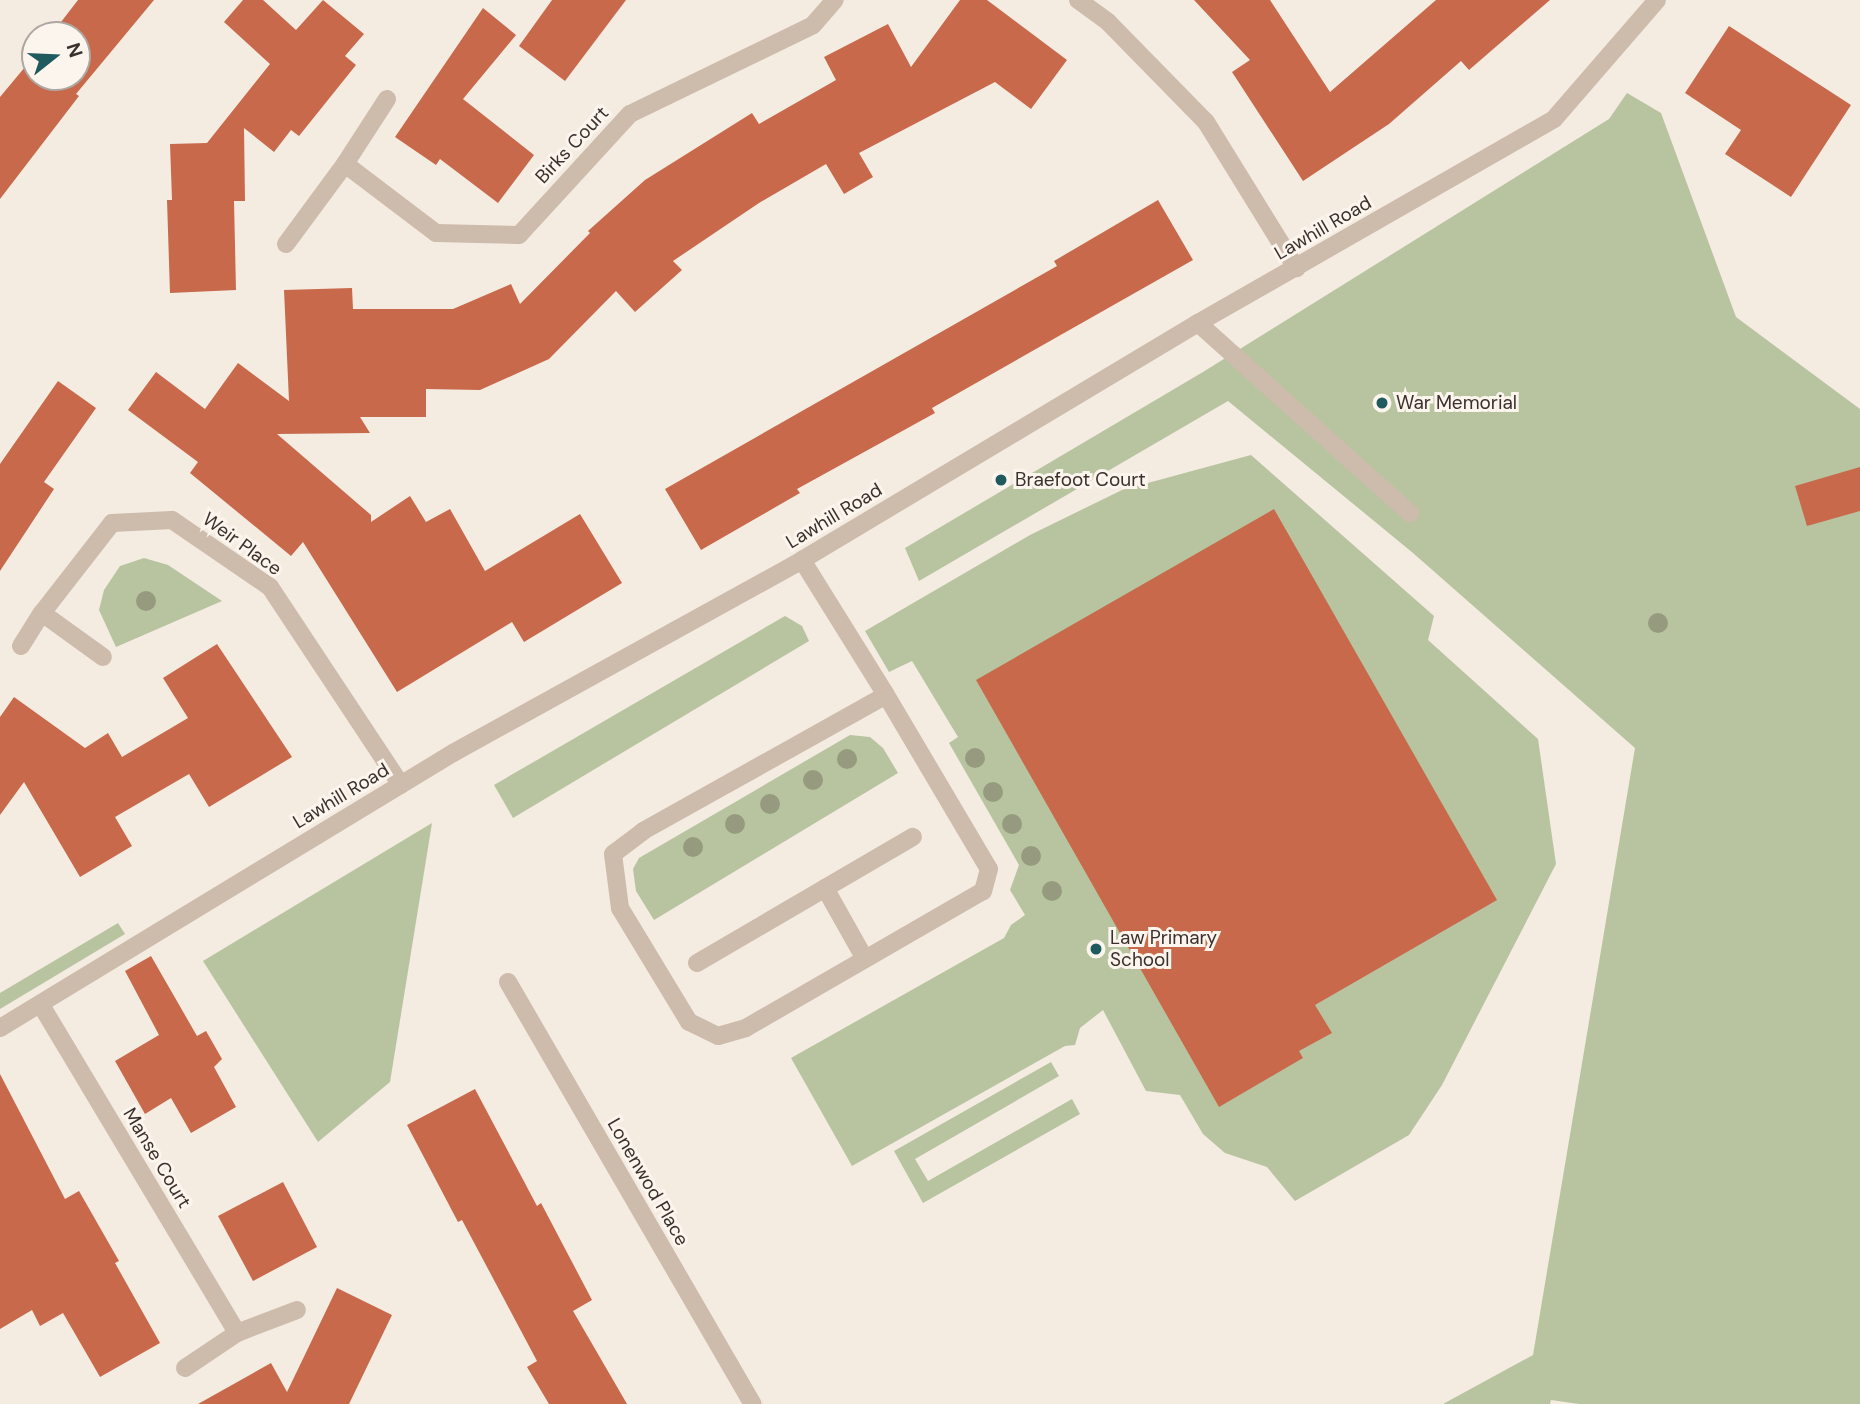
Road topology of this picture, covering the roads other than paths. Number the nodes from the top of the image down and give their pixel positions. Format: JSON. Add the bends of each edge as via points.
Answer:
{"nodes":[{"id":1,"x":835,"y":0,"type":"edge"},
{"id":2,"x":1077,"y":0,"type":"edge"},
{"id":3,"x":1657,"y":0,"type":"edge"},
{"id":4,"x":387,"y":99,"type":"dead end"},
{"id":5,"x":345,"y":164,"type":"junction"},
{"id":6,"x":286,"y":244,"type":"dead end"},
{"id":7,"x":1296,"y":268,"type":"junction"},
{"id":8,"x":1199,"y":323,"type":"junction"},
{"id":9,"x":1410,"y":513,"type":"dead end"},
{"id":10,"x":802,"y":560,"type":"junction"},
{"id":11,"x":42,"y":613,"type":"junction"},
{"id":12,"x":21,"y":646,"type":"dead end"},
{"id":13,"x":103,"y":657,"type":"dead end"},
{"id":14,"x":886,"y":695,"type":"junction"},
{"id":15,"x":401,"y":785,"type":"junction"},
{"id":16,"x":913,"y":837,"type":"dead end"},
{"id":17,"x":825,"y":888,"type":"junction"},
{"id":18,"x":865,"y":960,"type":"junction"},
{"id":19,"x":697,"y":963,"type":"dead end"},
{"id":20,"x":508,"y":982,"type":"dead end"},
{"id":21,"x":41,"y":1004,"type":"junction"},
{"id":22,"x":0,"y":1028,"type":"edge"},
{"id":23,"x":297,"y":1310,"type":"dead end"},
{"id":24,"x":237,"y":1333,"type":"junction"},
{"id":25,"x":185,"y":1368,"type":"dead end"},
{"id":26,"x":753,"y":1404,"type":"edge"}],
"edges":[{"from":1,"to":5,"type":"street","name":"Birks Court","via":[[813,25],[630,114],[519,235],[436,233]]},
{"from":2,"to":7,"type":"street","via":[[1108,22],[1206,122]]},
{"from":3,"to":7,"type":"street","name":"Lawhill Road","via":[[1554,119]]},
{"from":4,"to":5,"type":"street"},
{"from":5,"to":6,"type":"street"},
{"from":7,"to":8,"type":"street","name":"Lawhill Road"},
{"from":8,"to":9,"type":"street"},
{"from":8,"to":10,"type":"street","name":"Lawhill Road"},
{"from":10,"to":14,"type":"street"},
{"from":10,"to":15,"type":"street","name":"Lawhill Road"},
{"from":11,"to":12,"type":"street","name":"Weir Place"},
{"from":11,"to":13,"type":"street"},
{"from":11,"to":15,"type":"street","name":"Weir Place","via":[[112,523],[172,520],[270,586]]},
{"from":14,"to":18,"type":"street","via":[[989,869],[983,891]]},
{"from":14,"to":18,"type":"street","via":[[643,831],[613,855],[620,908],[689,1022],[718,1036],[746,1028]]},
{"from":15,"to":21,"type":"street","name":"Lawhill Road"},
{"from":16,"to":17,"type":"street"},
{"from":17,"to":18,"type":"street"},
{"from":17,"to":19,"type":"street"},
{"from":20,"to":26,"type":"street","name":"Lonenwod Place"},
{"from":21,"to":22,"type":"street","name":"Lawhill Road"},
{"from":21,"to":24,"type":"street","name":"Manse Court"},
{"from":23,"to":24,"type":"street"},
{"from":24,"to":25,"type":"street"}]}
